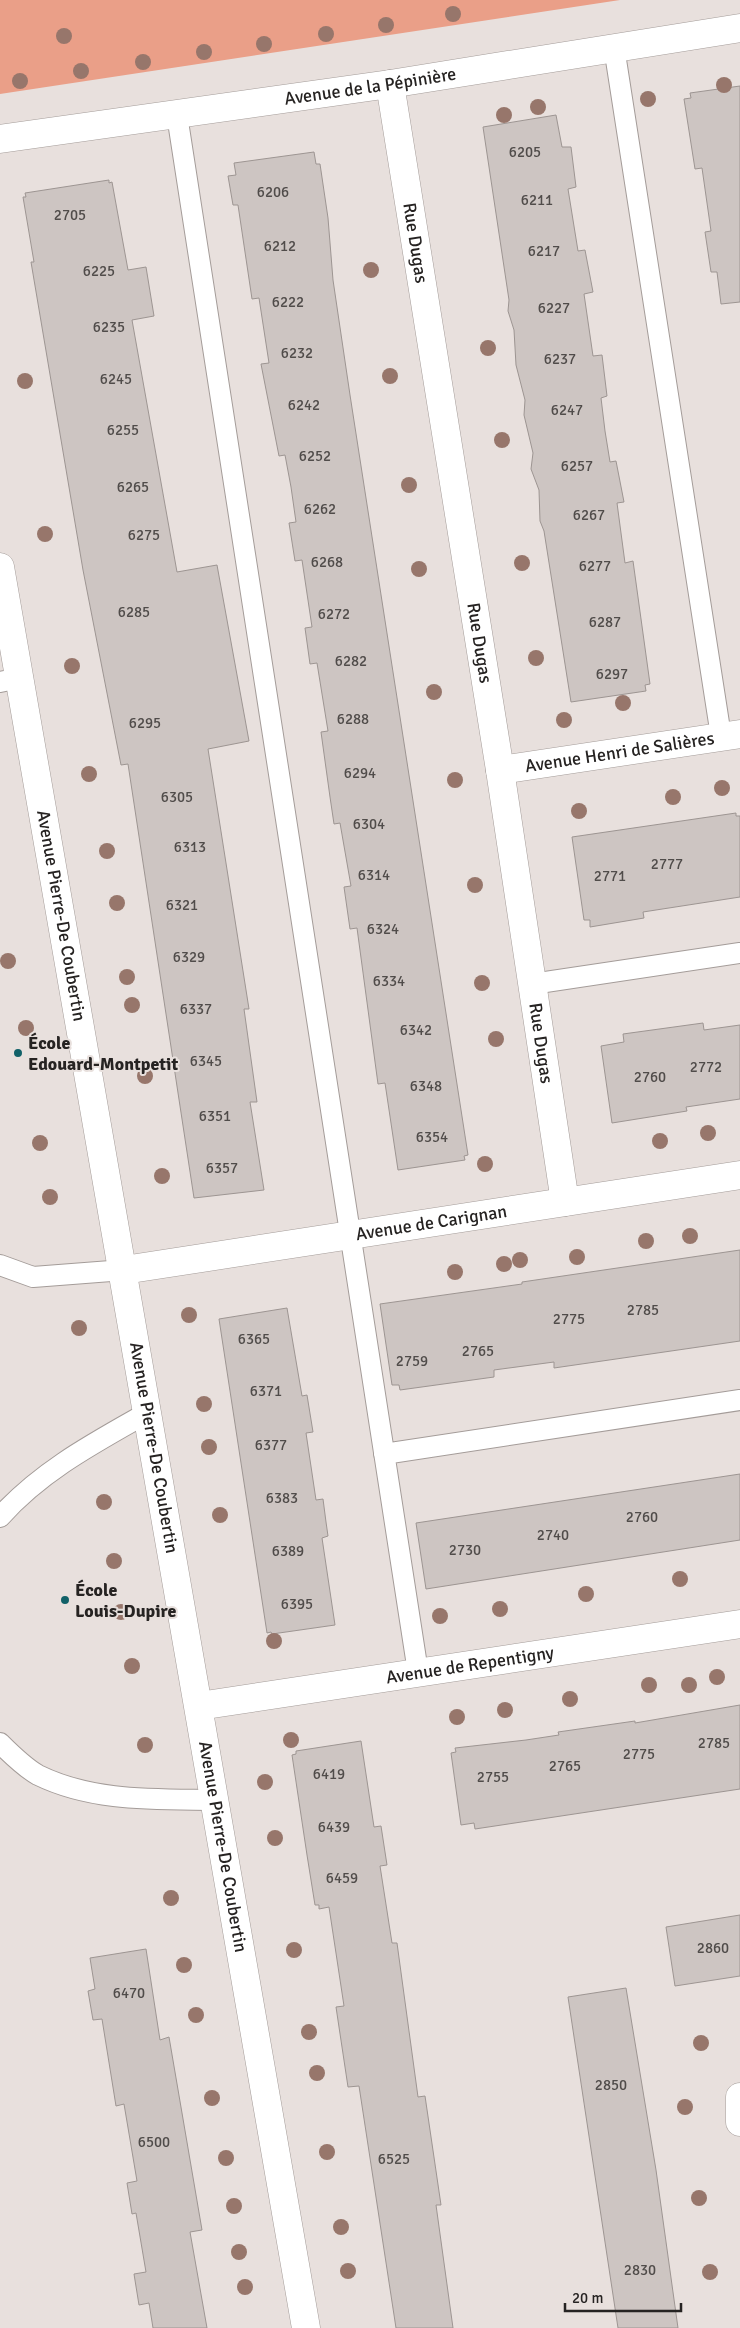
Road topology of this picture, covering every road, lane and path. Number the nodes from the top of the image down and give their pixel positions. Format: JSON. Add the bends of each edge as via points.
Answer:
{"nodes":[{"id":1,"x":740,"y":28,"type":"edge"},
{"id":2,"x":614,"y":47,"type":"junction"},
{"id":3,"x":390,"y":84,"type":"junction"},
{"id":4,"x":177,"y":114,"type":"junction"},
{"id":5,"x":0,"y":139,"type":"edge"},
{"id":6,"x":0,"y":567,"type":"edge"},
{"id":7,"x":10,"y":680,"type":"edge"},
{"id":8,"x":730,"y":735,"type":"edge"},
{"id":9,"x":500,"y":770,"type":"junction"},
{"id":10,"x":740,"y":953,"type":"edge"},
{"id":11,"x":532,"y":984,"type":"junction"},
{"id":12,"x":740,"y":1175,"type":"edge"},
{"id":13,"x":565,"y":1202,"type":"junction"},
{"id":14,"x":350,"y":1235,"type":"junction"},
{"id":15,"x":0,"y":1265,"type":"edge"},
{"id":16,"x":124,"y":1270,"type":"junction"},
{"id":17,"x":740,"y":1400,"type":"edge"},
{"id":18,"x":147,"y":1413,"type":"junction"},
{"id":19,"x":384,"y":1454,"type":"junction"},
{"id":20,"x":0,"y":1516,"type":"edge"},
{"id":21,"x":740,"y":1624,"type":"edge"},
{"id":22,"x":418,"y":1672,"type":"junction"},
{"id":23,"x":199,"y":1706,"type":"junction"},
{"id":24,"x":0,"y":1743,"type":"edge"},
{"id":25,"x":214,"y":1800,"type":"junction"},
{"id":26,"x":740,"y":2096,"type":"edge"},
{"id":27,"x":740,"y":2122,"type":"edge"},
{"id":28,"x":306,"y":2328,"type":"edge"}],
"edges":[{"from":1,"to":2,"type":"street","name":"Avenue de la Pépinière"},
{"from":2,"to":3,"type":"street","name":"Avenue de la Pépinière"},
{"from":2,"to":8,"type":"lane"},
{"from":3,"to":4,"type":"street","name":"Avenue de la Pépinière"},
{"from":3,"to":9,"type":"street","name":"Rue Dugas"},
{"from":4,"to":5,"type":"street","name":"Avenue de la Pépinière"},
{"from":4,"to":14,"type":"lane"},
{"from":6,"to":7,"type":"street","name":"Avenue Pierre-De Coubertin"},
{"from":7,"to":16,"type":"street","name":"Avenue Pierre-De Coubertin"},
{"from":8,"to":9,"type":"street","name":"Avenue Henri de Salières"},
{"from":9,"to":11,"type":"street","name":"Rue Dugas"},
{"from":10,"to":11,"type":"lane"},
{"from":11,"to":13,"type":"street","name":"Rue Dugas"},
{"from":12,"to":13,"type":"street","name":"Avenue de Carignan"},
{"from":13,"to":14,"type":"street","name":"Avenue de Carignan"},
{"from":14,"to":16,"type":"street","name":"Avenue de Carignan"},
{"from":14,"to":19,"type":"lane"},
{"from":15,"to":16,"type":"lane","via":[[33,1278]]},
{"from":16,"to":18,"type":"street","name":"Avenue Pierre-De Coubertin"},
{"from":17,"to":19,"type":"lane"},
{"from":18,"to":20,"type":"lane","via":[[64,1461],[20,1494]]},
{"from":18,"to":23,"type":"street","name":"Avenue Pierre-De Coubertin"},
{"from":19,"to":22,"type":"lane"},
{"from":21,"to":22,"type":"street","name":"Avenue de Repentigny"},
{"from":22,"to":23,"type":"street","name":"Avenue de Repentigny"},
{"from":23,"to":25,"type":"street","name":"Avenue Pierre-De Coubertin"},
{"from":24,"to":25,"type":"lane","via":[[37,1774],[82,1792],[128,1798]]},
{"from":25,"to":28,"type":"street","name":"Avenue Pierre-De Coubertin"},
{"from":26,"to":27,"type":"street"}]}
